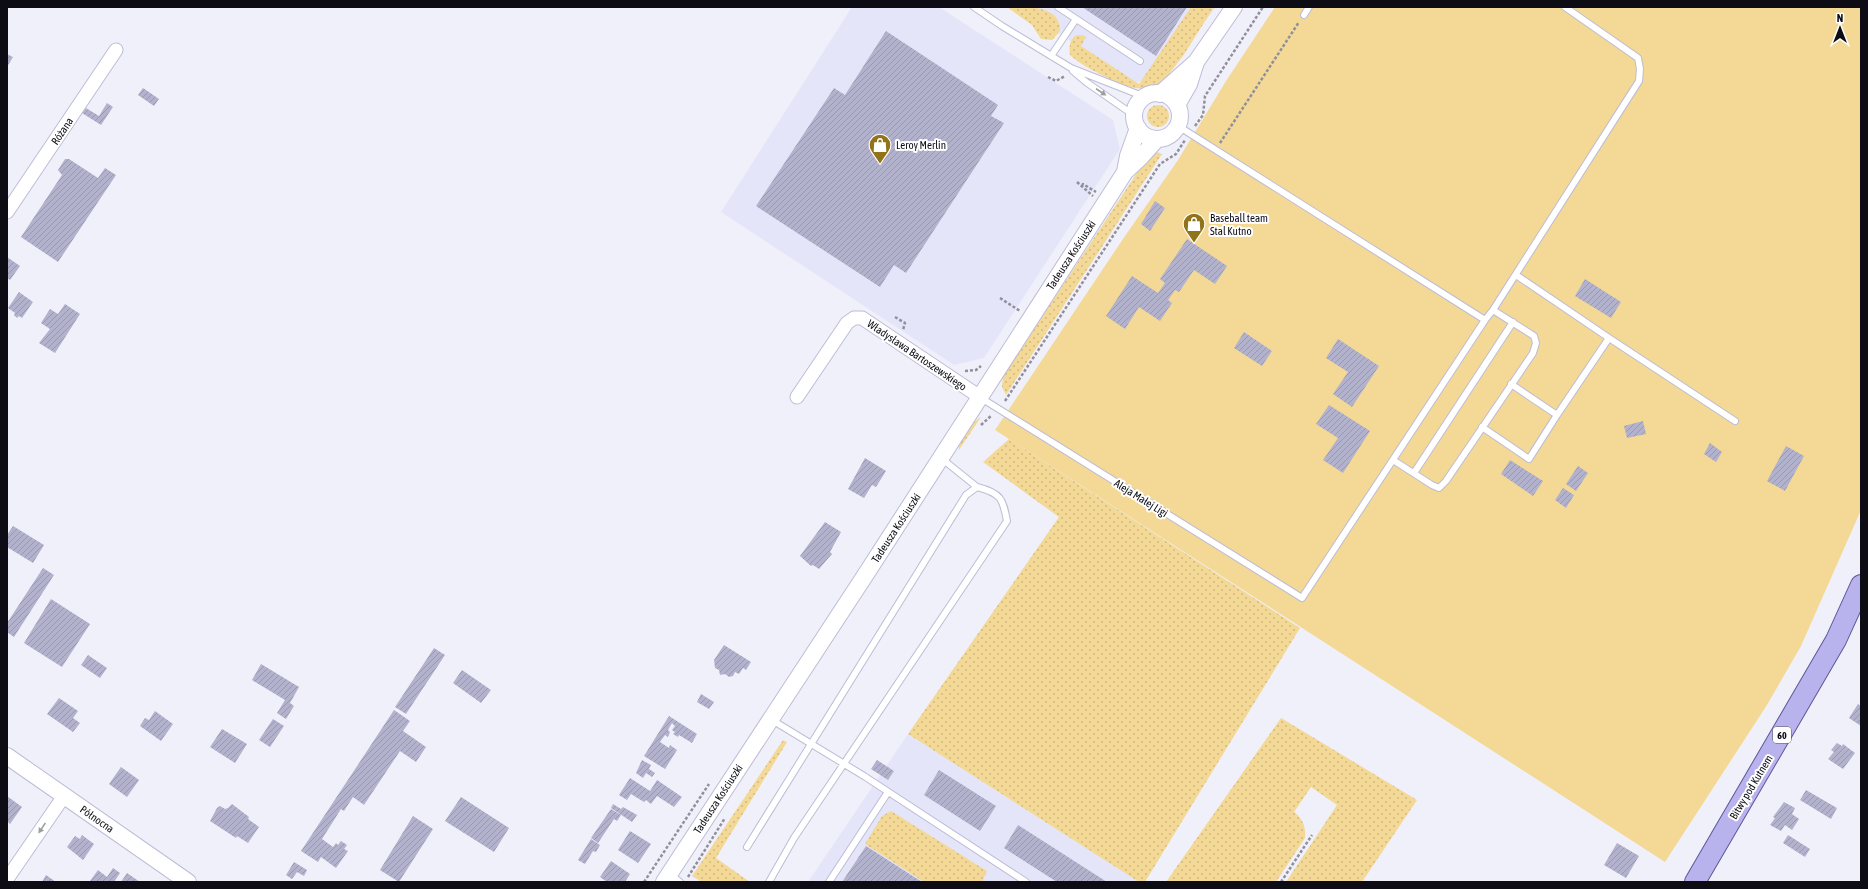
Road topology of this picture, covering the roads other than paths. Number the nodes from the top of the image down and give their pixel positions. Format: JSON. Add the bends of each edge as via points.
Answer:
{"nodes":[{"id":1,"x":974,"y":7,"type":"edge"},
{"id":2,"x":1058,"y":7,"type":"edge"},
{"id":3,"x":1234,"y":7,"type":"edge"},
{"id":4,"x":1309,"y":7,"type":"edge"},
{"id":5,"x":1565,"y":7,"type":"edge"},
{"id":6,"x":1304,"y":14,"type":"road end"},
{"id":7,"x":1076,"y":19,"type":"junction"},
{"id":8,"x":116,"y":50,"type":"dead end"},
{"id":9,"x":1051,"y":56,"type":"junction"},
{"id":10,"x":1140,"y":61,"type":"dead end"},
{"id":11,"x":1196,"y":62,"type":"junction"},
{"id":12,"x":1071,"y":68,"type":"junction"},
{"id":13,"x":1160,"y":94,"type":"junction"},
{"id":14,"x":1144,"y":97,"type":"junction"},
{"id":15,"x":1177,"y":105,"type":"junction"},
{"id":16,"x":1136,"y":122,"type":"junction"},
{"id":17,"x":1184,"y":130,"type":"junction"},
{"id":18,"x":1157,"y":139,"type":"junction"},
{"id":19,"x":1125,"y":172,"type":"junction"},
{"id":20,"x":7,"y":212,"type":"edge"},
{"id":21,"x":1516,"y":274,"type":"junction"},
{"id":22,"x":1493,"y":310,"type":"junction"},
{"id":23,"x":1485,"y":320,"type":"junction"},
{"id":24,"x":1512,"y":322,"type":"junction"},
{"id":25,"x":1609,"y":338,"type":"junction"},
{"id":26,"x":1511,"y":384,"type":"junction"},
{"id":27,"x":797,"y":397,"type":"dead end"},
{"id":28,"x":980,"y":397,"type":"junction"},
{"id":29,"x":1557,"y":416,"type":"junction"},
{"id":30,"x":1736,"y":421,"type":"dead end"},
{"id":31,"x":1482,"y":427,"type":"junction"},
{"id":32,"x":940,"y":458,"type":"junction"},
{"id":33,"x":1393,"y":460,"type":"junction"},
{"id":34,"x":1414,"y":473,"type":"junction"},
{"id":35,"x":977,"y":487,"type":"junction"},
{"id":36,"x":1861,"y":585,"type":"edge"},
{"id":37,"x":771,"y":719,"type":"junction"},
{"id":38,"x":811,"y":744,"type":"junction"},
{"id":39,"x":7,"y":756,"type":"edge"},
{"id":40,"x":844,"y":764,"type":"junction"},
{"id":41,"x":888,"y":792,"type":"junction"},
{"id":42,"x":64,"y":796,"type":"junction"},
{"id":43,"x":747,"y":847,"type":"dead end"},
{"id":44,"x":7,"y":879,"type":"edge"},
{"id":45,"x":671,"y":879,"type":"edge"},
{"id":46,"x":188,"y":882,"type":"edge"},
{"id":47,"x":769,"y":882,"type":"edge"},
{"id":48,"x":829,"y":882,"type":"edge"},
{"id":49,"x":1026,"y":882,"type":"edge"},
{"id":50,"x":1695,"y":882,"type":"edge"}],
"edges":[{"from":1,"to":9,"type":"lane"},
{"from":2,"to":7,"type":"lane"},
{"from":3,"to":11,"type":"street"},
{"from":4,"to":6,"type":"lane"},
{"from":5,"to":21,"type":"lane","via":[[1638,58],[1639,81]]},
{"from":7,"to":9,"type":"lane"},
{"from":7,"to":10,"type":"lane"},
{"from":8,"to":20,"type":"street","name":"Różana"},
{"from":9,"to":12,"type":"lane"},
{"from":11,"to":13,"type":"street"},
{"from":11,"to":15,"type":"street"},
{"from":12,"to":14,"type":"lane"},
{"from":12,"to":16,"type":"lane","one_way":true},
{"from":13,"to":14,"type":"street"},
{"from":13,"to":15,"type":"street","via":[[1170,97]]},
{"from":14,"to":16,"type":"street","via":[[1137,105]]},
{"from":15,"to":17,"type":"street"},
{"from":16,"to":18,"type":"street","via":[[1146,136]]},
{"from":16,"to":19,"type":"street","name":"Tadeusza Kościuszki"},
{"from":17,"to":18,"type":"street"},
{"from":17,"to":23,"type":"lane"},
{"from":18,"to":19,"type":"street","name":"Tadeusza Kościuszki"},
{"from":19,"to":28,"type":"street","name":"Tadeusza Kościuszki"},
{"from":21,"to":22,"type":"lane"},
{"from":21,"to":25,"type":"lane"},
{"from":22,"to":23,"type":"lane"},
{"from":22,"to":24,"type":"lane"},
{"from":23,"to":33,"type":"lane"},
{"from":24,"to":26,"type":"lane","via":[[1534,336],[1536,343],[1533,352]]},
{"from":24,"to":34,"type":"lane"},
{"from":25,"to":29,"type":"lane"},
{"from":25,"to":30,"type":"lane"},
{"from":26,"to":29,"type":"lane"},
{"from":26,"to":31,"type":"lane"},
{"from":27,"to":28,"type":"street","name":"Władysława Bartoszewskiego","via":[[847,323],[858,318],[885,333]]},
{"from":28,"to":32,"type":"street","name":"Tadeusza Kościuszki"},
{"from":28,"to":33,"type":"lane","name":"Aleja Małej Ligi","via":[[1302,598]]},
{"from":29,"to":31,"type":"lane","via":[[1529,459]]},
{"from":31,"to":34,"type":"lane","via":[[1439,488]]},
{"from":32,"to":35,"type":"lane"},
{"from":32,"to":37,"type":"street","name":"Tadeusza Kościuszki"},
{"from":33,"to":34,"type":"lane"},
{"from":35,"to":38,"type":"lane","via":[[966,495]]},
{"from":35,"to":40,"type":"lane","via":[[990,490],[1004,502],[1007,521]]},
{"from":36,"to":50,"type":"main road","name":"Bitwy pod Kutnem","number":"60","via":[[1836,640]]},
{"from":37,"to":38,"type":"lane"},
{"from":37,"to":45,"type":"street","name":"Tadeusza Kościuszki"},
{"from":38,"to":40,"type":"lane"},
{"from":38,"to":43,"type":"lane"},
{"from":39,"to":42,"type":"street","name":"Północna"},
{"from":40,"to":41,"type":"lane"},
{"from":40,"to":47,"type":"lane","via":[[794,838]]},
{"from":41,"to":48,"type":"lane"},
{"from":41,"to":49,"type":"lane"},
{"from":42,"to":44,"type":"street","one_way":true},
{"from":42,"to":46,"type":"street","name":"Północna"}]}
